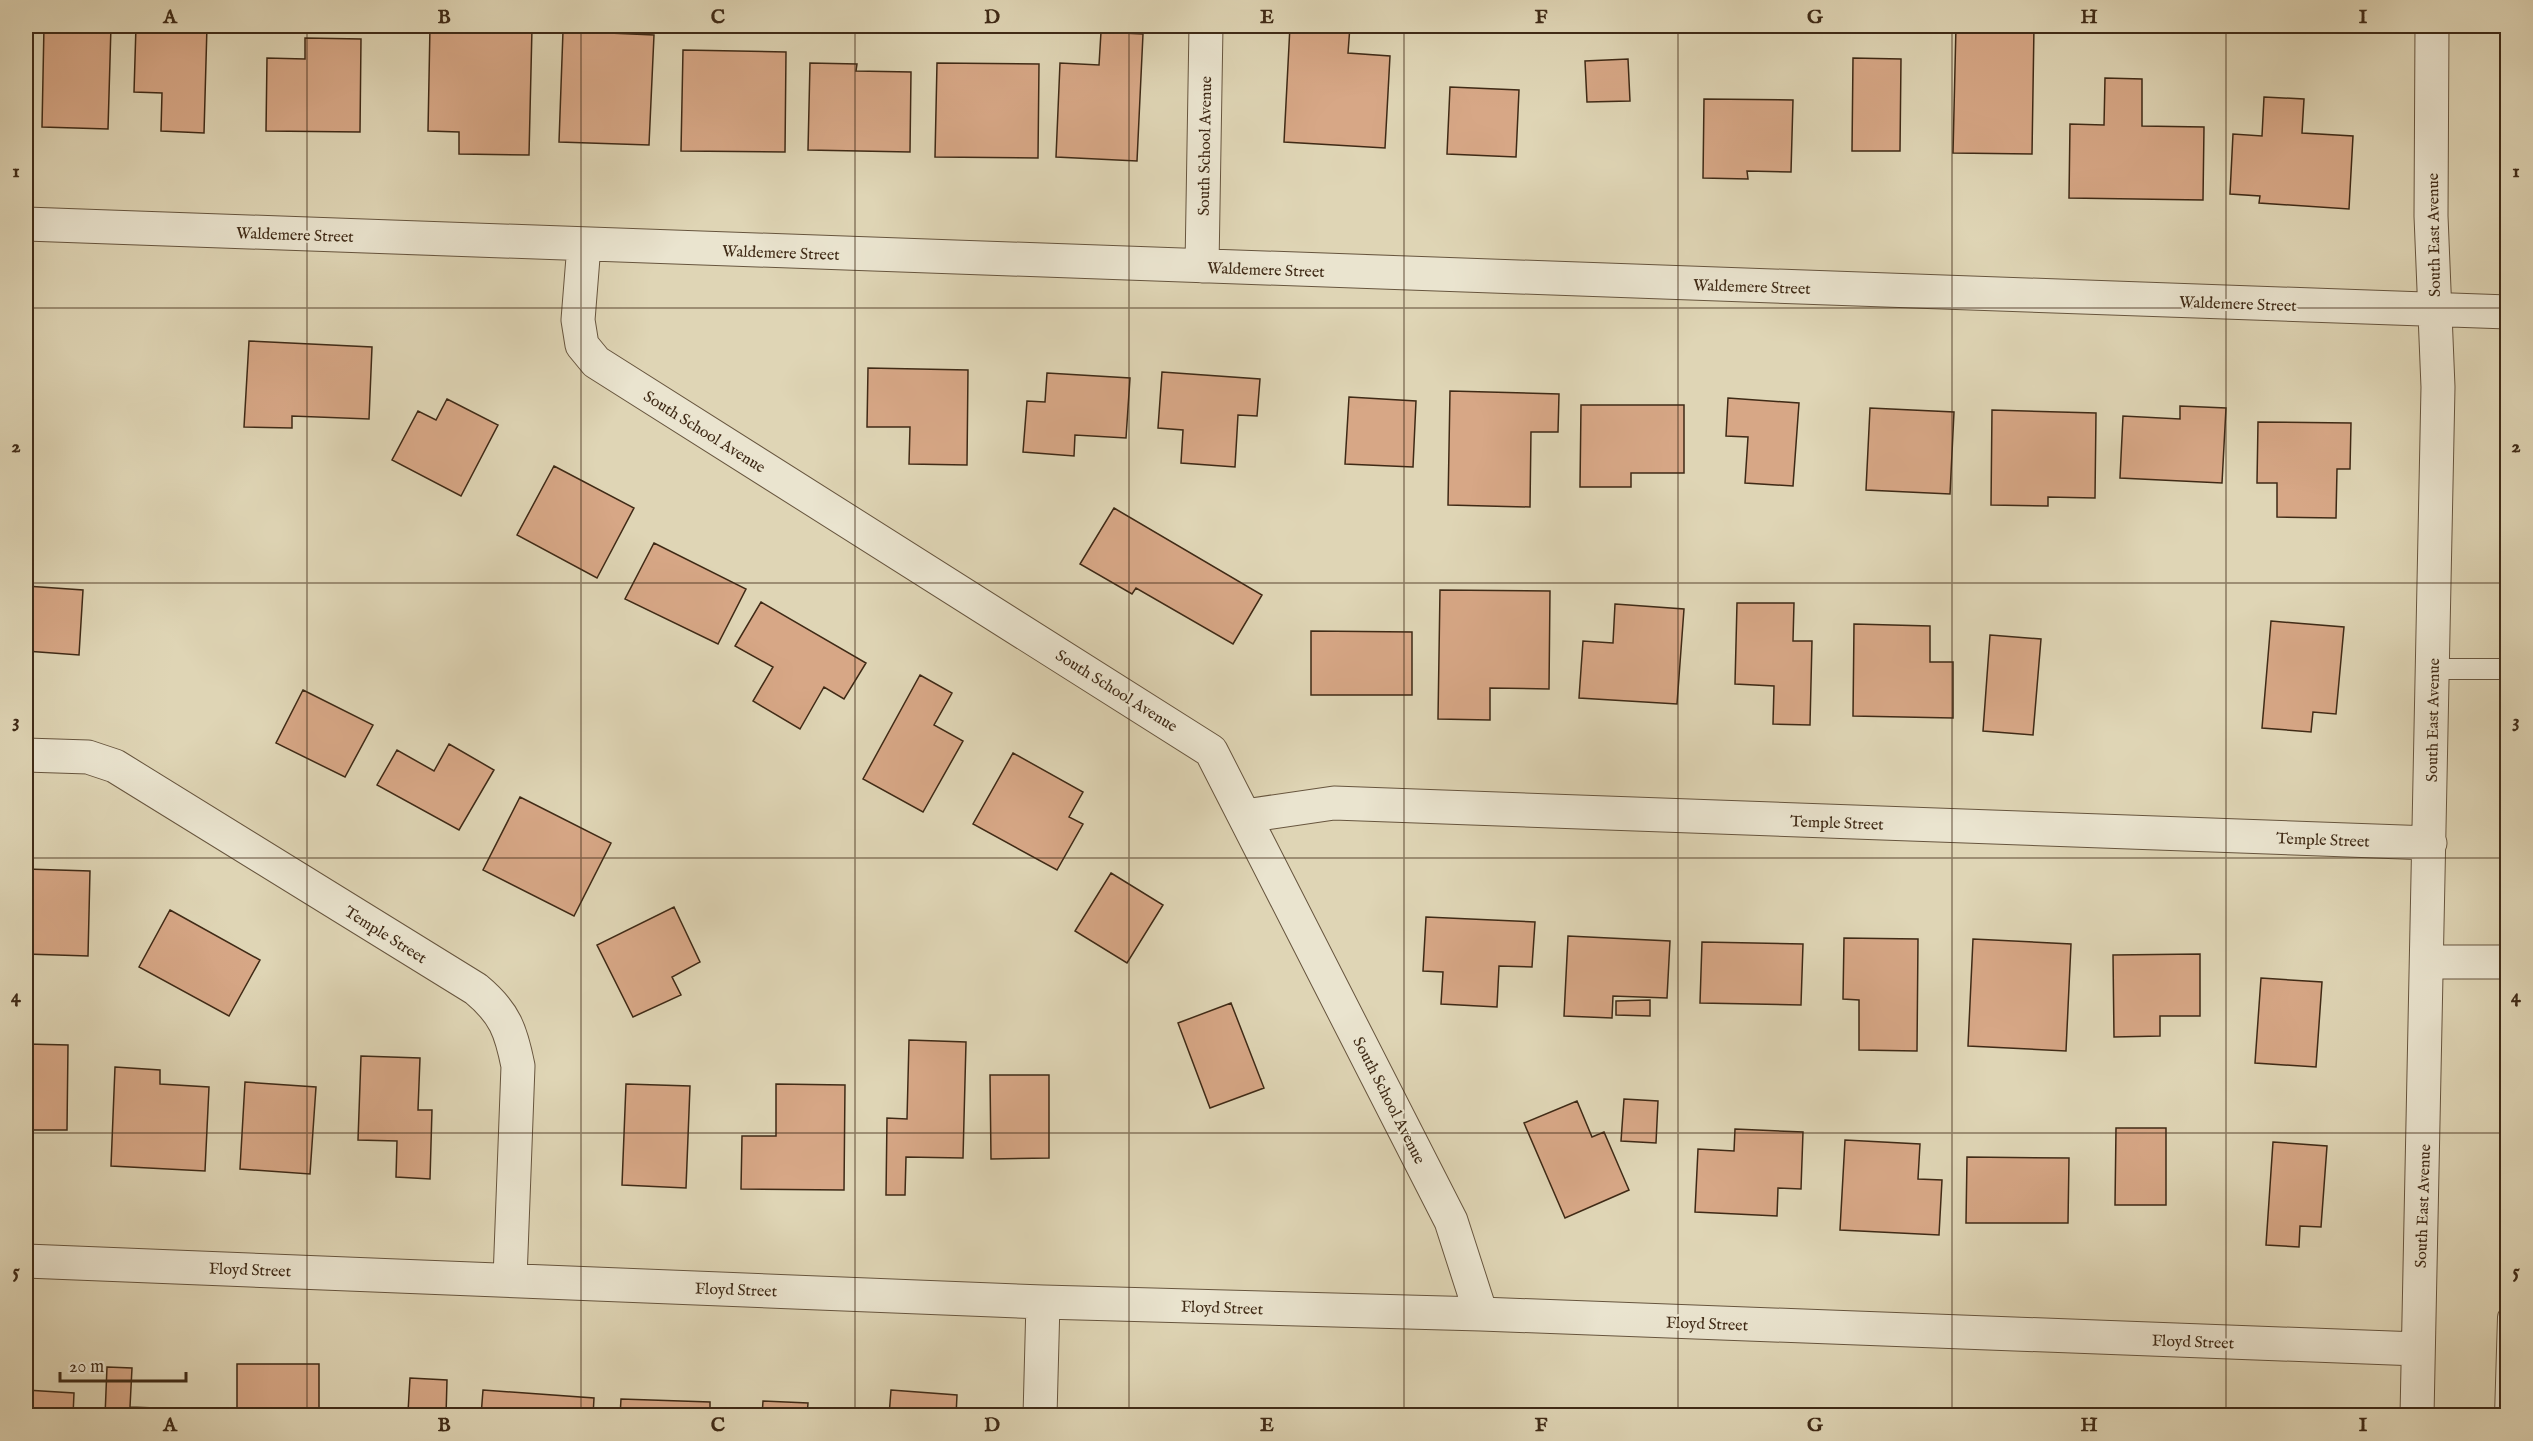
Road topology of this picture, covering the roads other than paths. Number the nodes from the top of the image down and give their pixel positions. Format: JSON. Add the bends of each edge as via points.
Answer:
{"nodes":[{"id":1,"x":1206,"y":26,"type":"edge"},
{"id":2,"x":2432,"y":26,"type":"edge"},
{"id":3,"x":26,"y":224,"type":"edge"},
{"id":4,"x":584,"y":245,"type":"junction"},
{"id":5,"x":1202,"y":266,"type":"junction"},
{"id":6,"x":2435,"y":309,"type":"junction"},
{"id":7,"x":2508,"y":312,"type":"edge"},
{"id":8,"x":2433,"y":669,"type":"junction"},
{"id":9,"x":2508,"y":669,"type":"edge"},
{"id":10,"x":26,"y":755,"type":"edge"},
{"id":11,"x":1245,"y":816,"type":"junction"},
{"id":12,"x":2430,"y":843,"type":"junction"},
{"id":13,"x":2428,"y":962,"type":"junction"},
{"id":14,"x":2508,"y":962,"type":"edge"},
{"id":15,"x":26,"y":1261,"type":"edge"},
{"id":16,"x":510,"y":1279,"type":"junction"},
{"id":17,"x":1043,"y":1302,"type":"junction"},
{"id":18,"x":1481,"y":1314,"type":"junction"},
{"id":19,"x":2508,"y":1317,"type":"edge"},
{"id":20,"x":2418,"y":1349,"type":"junction"},
{"id":21,"x":1040,"y":1416,"type":"edge"},
{"id":22,"x":2417,"y":1416,"type":"edge"},
{"id":23,"x":2505,"y":1416,"type":"edge"}],
"edges":[{"from":1,"to":5,"type":"street","name":"South School Avenue"},
{"from":2,"to":6,"type":"street","name":"South East Avenue","via":[[2431,216]]},
{"from":3,"to":4,"type":"street","name":"Waldemere Street"},
{"from":4,"to":5,"type":"street","name":"Waldemere Street"},
{"from":4,"to":11,"type":"street","name":"South School Avenue","via":[[578,320],[582,345],[596,362],[1201,743],[1211,751]]},
{"from":5,"to":6,"type":"street","name":"Waldemere Street"},
{"from":6,"to":7,"type":"street","name":"Waldemere Street"},
{"from":6,"to":8,"type":"street","name":"South East Avenue","via":[[2438,387]]},
{"from":8,"to":9,"type":"lane"},
{"from":8,"to":12,"type":"street","name":"South East Avenue"},
{"from":10,"to":16,"type":"street","name":"Temple Street","via":[[88,757],[115,766],[466,983],[492,1003],[511,1031],[518,1066]]},
{"from":11,"to":12,"type":"street","name":"Temple Street","via":[[1334,803]]},
{"from":11,"to":18,"type":"street","name":"South School Avenue","via":[[1451,1221]]},
{"from":12,"to":13,"type":"street","name":"South East Avenue"},
{"from":13,"to":14,"type":"street"},
{"from":13,"to":20,"type":"street","name":"South East Avenue"},
{"from":15,"to":16,"type":"street","name":"Floyd Street"},
{"from":16,"to":17,"type":"street","name":"Floyd Street"},
{"from":17,"to":18,"type":"street","name":"Floyd Street"},
{"from":17,"to":21,"type":"street"},
{"from":18,"to":20,"type":"street","name":"Floyd Street"},
{"from":19,"to":23,"type":"lane"},
{"from":20,"to":22,"type":"street","name":"South East Avenue"}]}
